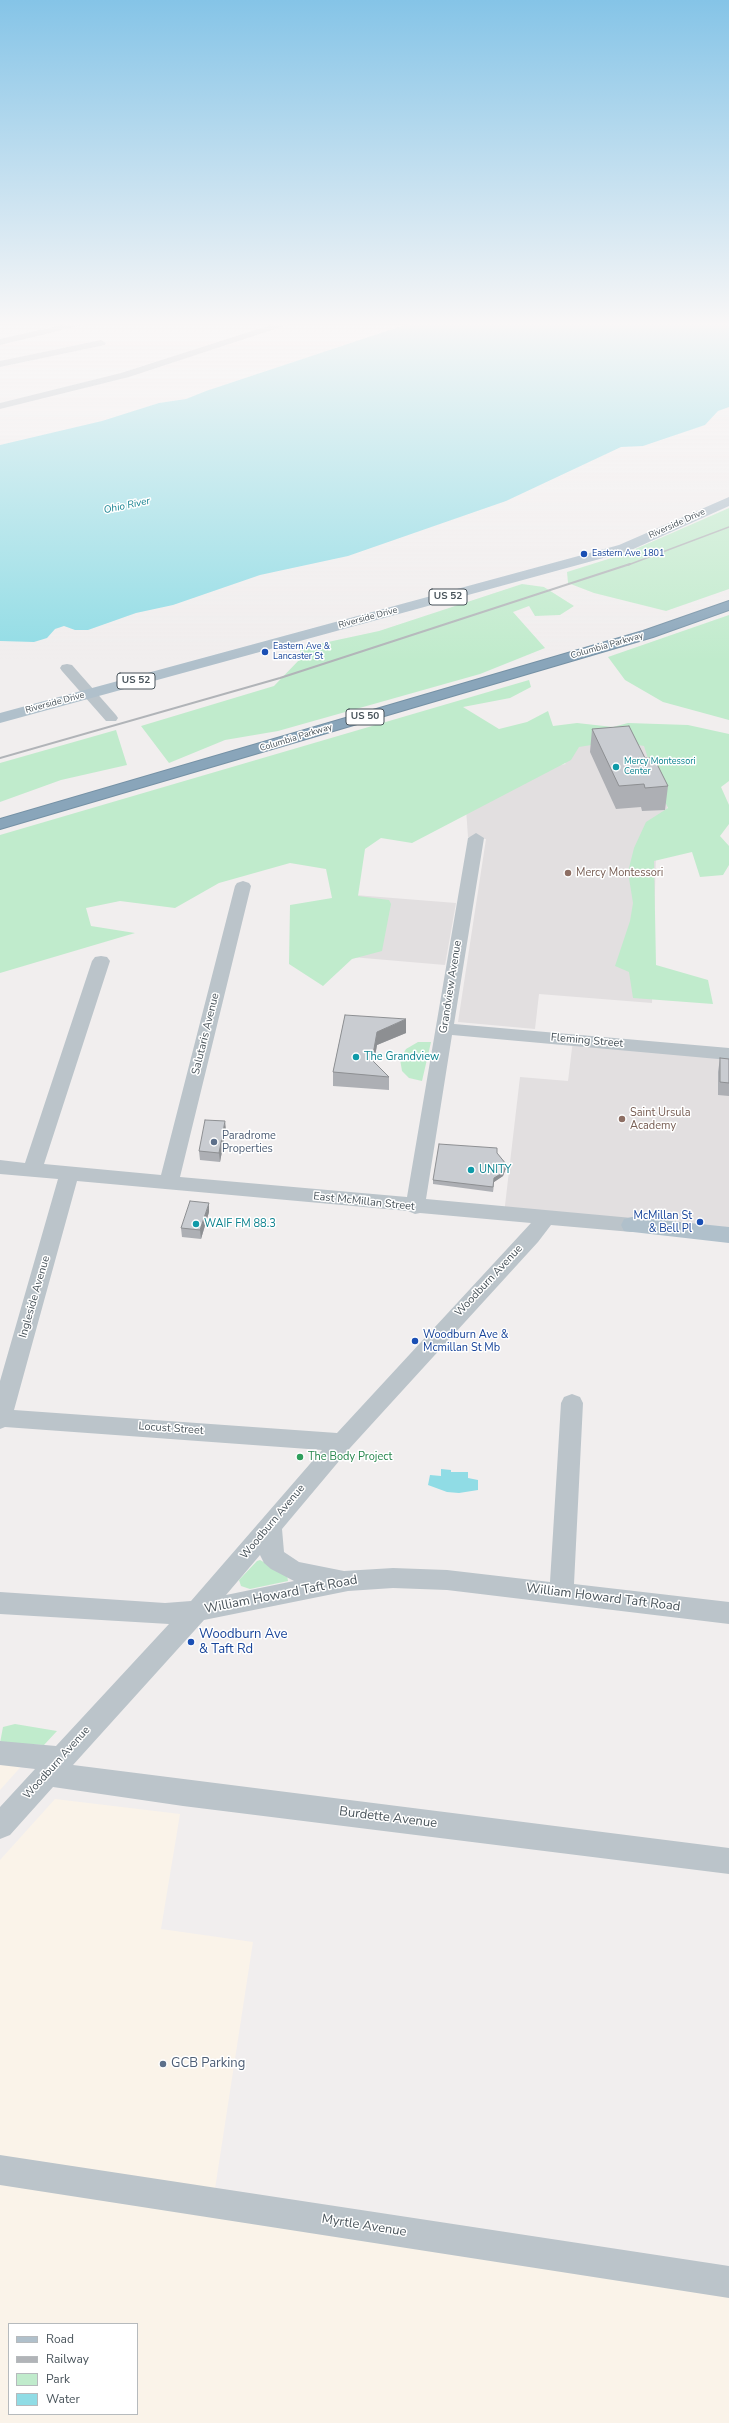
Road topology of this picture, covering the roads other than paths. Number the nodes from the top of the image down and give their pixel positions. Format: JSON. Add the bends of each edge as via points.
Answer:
{"nodes":[{"id":1,"x":729,"y":501,"type":"edge"},
{"id":2,"x":729,"y":604,"type":"edge"},
{"id":3,"x":67,"y":668,"type":"dead end"},
{"id":4,"x":90,"y":694,"type":"junction"},
{"id":5,"x":0,"y":718,"type":"edge"},
{"id":6,"x":111,"y":718,"type":"dead end"},
{"id":7,"x":0,"y":824,"type":"edge"},
{"id":8,"x":476,"y":838,"type":"dead end"},
{"id":9,"x":243,"y":886,"type":"dead end"},
{"id":10,"x":101,"y":961,"type":"dead end"},
{"id":11,"x":445,"y":1029,"type":"junction"},
{"id":12,"x":729,"y":1054,"type":"edge"},
{"id":13,"x":0,"y":1168,"type":"edge"},
{"id":14,"x":32,"y":1170,"type":"junction"},
{"id":15,"x":70,"y":1174,"type":"junction"},
{"id":16,"x":168,"y":1183,"type":"junction"},
{"id":17,"x":415,"y":1207,"type":"junction"},
{"id":18,"x":545,"y":1218,"type":"junction"},
{"id":19,"x":632,"y":1225,"type":"joint"},
{"id":20,"x":729,"y":1235,"type":"edge"},
{"id":21,"x":572,"y":1403,"type":"dead end"},
{"id":22,"x":0,"y":1419,"type":"edge"},
{"id":23,"x":342,"y":1442,"type":"junction"},
{"id":24,"x":270,"y":1525,"type":"junction"},
{"id":25,"x":348,"y":1580,"type":"junction"},
{"id":26,"x":561,"y":1593,"type":"junction"},
{"id":27,"x":0,"y":1603,"type":"edge"},
{"id":28,"x":197,"y":1611,"type":"junction"},
{"id":29,"x":729,"y":1613,"type":"edge"},
{"id":30,"x":0,"y":1753,"type":"edge"},
{"id":31,"x":54,"y":1766,"type":"junction"},
{"id":32,"x":0,"y":1826,"type":"edge"},
{"id":33,"x":729,"y":1861,"type":"edge"},
{"id":34,"x":0,"y":2170,"type":"edge"},
{"id":35,"x":729,"y":2282,"type":"edge"}],
"edges":[{"from":1,"to":4,"type":"main road","name":"Riverside Drive","number":"US 52","via":[[624,548]]},
{"from":2,"to":7,"type":"highway","name":"Columbia Parkway","number":"US 50","via":[[648,634]]},
{"from":3,"to":4,"type":"street"},
{"from":4,"to":5,"type":"main road","name":"Riverside Drive","number":"US 52"},
{"from":4,"to":6,"type":"street"},
{"from":8,"to":11,"type":"street","name":"Grandview Avenue"},
{"from":9,"to":16,"type":"street","name":"Salutaris Avenue"},
{"from":10,"to":14,"type":"street"},
{"from":11,"to":12,"type":"street","name":"Fleming Street"},
{"from":11,"to":17,"type":"street","name":"Grandview Avenue"},
{"from":13,"to":14,"type":"street","name":"East McMillan Street"},
{"from":14,"to":15,"type":"street","name":"East McMillan Street"},
{"from":15,"to":16,"type":"street","name":"East McMillan Street"},
{"from":15,"to":22,"type":"street","name":"Ingleside Avenue"},
{"from":16,"to":17,"type":"street","name":"East McMillan Street"},
{"from":17,"to":18,"type":"street","name":"East McMillan Street"},
{"from":18,"to":19,"type":"street","name":"East McMillan Street"},
{"from":18,"to":23,"type":"street","name":"Woodburn Avenue","via":[[531,1237]]},
{"from":19,"to":20,"type":"main road","name":"East McMillan Street"},
{"from":21,"to":26,"type":"street"},
{"from":22,"to":23,"type":"street","name":"Locust Street"},
{"from":23,"to":24,"type":"street","name":"Woodburn Avenue"},
{"from":24,"to":25,"type":"street","via":[[272,1556],[279,1562],[294,1571]]},
{"from":24,"to":28,"type":"street","name":"Woodburn Avenue"},
{"from":25,"to":26,"type":"street","name":"William Howard Taft Road","via":[[447,1580]]},
{"from":25,"to":28,"type":"street","name":"William Howard Taft Road"},
{"from":26,"to":29,"type":"street","name":"William Howard Taft Road"},
{"from":27,"to":28,"type":"street","name":"William Howard Taft Road","via":[[165,1614]]},
{"from":28,"to":31,"type":"street","name":"Woodburn Avenue"},
{"from":30,"to":31,"type":"street","name":"Burdette Avenue"},
{"from":31,"to":32,"type":"street","name":"Woodburn Avenue"},
{"from":31,"to":33,"type":"street","name":"Burdette Avenue"},
{"from":34,"to":35,"type":"street","name":"Myrtle Avenue"}]}
